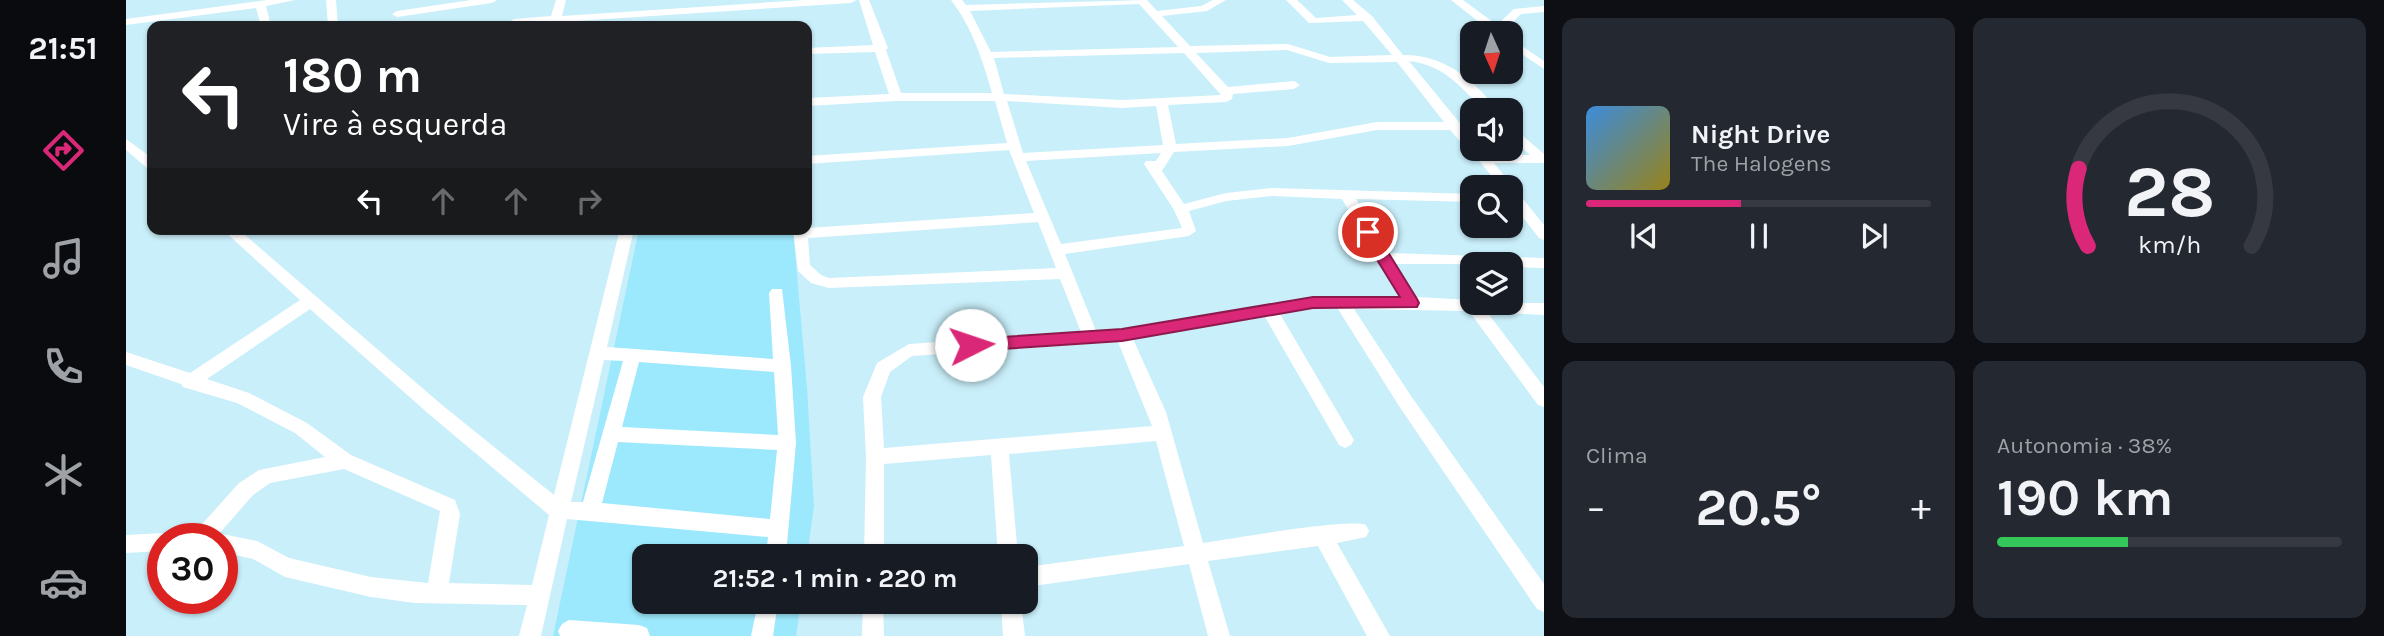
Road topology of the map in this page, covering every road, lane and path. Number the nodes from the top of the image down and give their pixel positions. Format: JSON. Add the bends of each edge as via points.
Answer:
{"nodes":[{"id":1,"x":177,"y":0,"type":"edge"},
{"id":2,"x":222,"y":0,"type":"edge"},
{"id":3,"x":290,"y":0,"type":"edge"},
{"id":4,"x":331,"y":0,"type":"edge"},
{"id":5,"x":395,"y":0,"type":"edge"},
{"id":6,"x":492,"y":0,"type":"edge"},
{"id":7,"x":561,"y":0,"type":"edge"},
{"id":8,"x":851,"y":0,"type":"edge"},
{"id":9,"x":864,"y":0,"type":"edge"},
{"id":10,"x":1292,"y":0,"type":"edge"},
{"id":11,"x":1347,"y":0,"type":"edge"},
{"id":12,"x":1456,"y":0,"type":"edge"},
{"id":13,"x":1142,"y":1,"type":"edge"},
{"id":14,"x":1219,"y":1,"type":"edge"},
{"id":15,"x":960,"y":4,"type":"edge"},
{"id":16,"x":261,"y":5,"type":"junction"},
{"id":17,"x":674,"y":5,"type":"edge"},
{"id":18,"x":1544,"y":9,"type":"edge"},
{"id":19,"x":211,"y":11,"type":"junction"},
{"id":20,"x":397,"y":13,"type":"junction"},
{"id":21,"x":1154,"y":14,"type":"junction"},
{"id":22,"x":160,"y":17,"type":"junction"},
{"id":23,"x":556,"y":18,"type":"junction"},
{"id":24,"x":1368,"y":18,"type":"junction"},
{"id":25,"x":182,"y":21,"type":"edge"},
{"id":26,"x":265,"y":21,"type":"edge"},
{"id":27,"x":333,"y":21,"type":"edge"},
{"id":28,"x":399,"y":21,"type":"edge"},
{"id":29,"x":524,"y":21,"type":"edge"},
{"id":30,"x":1484,"y":21,"type":"edge"},
{"id":31,"x":1509,"y":21,"type":"edge"},
{"id":32,"x":126,"y":22,"type":"edge"},
{"id":33,"x":882,"y":48,"type":"junction"},
{"id":34,"x":1189,"y":50,"type":"junction"},
{"id":35,"x":812,"y":51,"type":"edge"},
{"id":36,"x":1523,"y":51,"type":"edge"},
{"id":37,"x":987,"y":55,"type":"junction"},
{"id":38,"x":1401,"y":59,"type":"junction"},
{"id":39,"x":1544,"y":66,"type":"edge"},
{"id":40,"x":1294,"y":85,"type":"dead end"},
{"id":41,"x":1225,"y":91,"type":"junction"},
{"id":42,"x":895,"y":97,"type":"junction"},
{"id":43,"x":999,"y":97,"type":"junction"},
{"id":44,"x":1479,"y":98,"type":"edge"},
{"id":45,"x":812,"y":102,"type":"edge"},
{"id":46,"x":1162,"y":103,"type":"junction"},
{"id":47,"x":1452,"y":126,"type":"junction"},
{"id":48,"x":1460,"y":134,"type":"edge"},
{"id":49,"x":1523,"y":141,"type":"edge"},
{"id":50,"x":126,"y":143,"type":"edge"},
{"id":51,"x":1170,"y":149,"type":"junction"},
{"id":52,"x":1016,"y":151,"type":"junction"},
{"id":53,"x":1144,"y":151,"type":"junction"},
{"id":54,"x":1523,"y":159,"type":"edge"},
{"id":55,"x":1543,"y":159,"type":"edge"},
{"id":56,"x":812,"y":160,"type":"edge"},
{"id":57,"x":147,"y":161,"type":"edge"},
{"id":58,"x":1486,"y":161,"type":"edge"},
{"id":59,"x":1155,"y":172,"type":"junction"},
{"id":60,"x":1496,"y":175,"type":"edge"},
{"id":61,"x":1347,"y":195,"type":"junction"},
{"id":62,"x":1460,"y":198,"type":"edge"},
{"id":63,"x":1181,"y":209,"type":"junction"},
{"id":64,"x":1523,"y":209,"type":"edge"},
{"id":65,"x":1044,"y":217,"type":"junction"},
{"id":66,"x":812,"y":231,"type":"edge"},
{"id":67,"x":1544,"y":234,"type":"edge"},
{"id":68,"x":236,"y":235,"type":"edge"},
{"id":69,"x":626,"y":235,"type":"edge"},
{"id":70,"x":801,"y":235,"type":"edge"},
{"id":71,"x":1056,"y":250,"type":"junction"},
{"id":72,"x":1383,"y":258,"type":"junction"},
{"id":73,"x":1544,"y":263,"type":"edge"},
{"id":74,"x":1065,"y":273,"type":"junction"},
{"id":75,"x":777,"y":293,"type":"dead end"},
{"id":76,"x":309,"y":302,"type":"junction"},
{"id":77,"x":1342,"y":302,"type":"junction"},
{"id":78,"x":1411,"y":303,"type":"junction"},
{"id":79,"x":1460,"y":305,"type":"edge"},
{"id":80,"x":1523,"y":308,"type":"edge"},
{"id":81,"x":1544,"y":309,"type":"edge"},
{"id":82,"x":1269,"y":310,"type":"junction"},
{"id":83,"x":1480,"y":315,"type":"edge"},
{"id":84,"x":1122,"y":335,"type":"junction"},
{"id":85,"x":1091,"y":337,"type":"junction"},
{"id":86,"x":596,"y":353,"type":"junction"},
{"id":87,"x":633,"y":356,"type":"junction"},
{"id":88,"x":126,"y":358,"type":"edge"},
{"id":89,"x":783,"y":366,"type":"junction"},
{"id":90,"x":189,"y":382,"type":"junction"},
{"id":91,"x":1544,"y":400,"type":"edge"},
{"id":92,"x":1164,"y":433,"type":"junction"},
{"id":93,"x":612,"y":434,"type":"junction"},
{"id":94,"x":1345,"y":440,"type":"dead end"},
{"id":95,"x":787,"y":443,"type":"junction"},
{"id":96,"x":999,"y":446,"type":"junction"},
{"id":97,"x":875,"y":457,"type":"junction"},
{"id":98,"x":345,"y":461,"type":"junction"},
{"id":99,"x":558,"y":510,"type":"junction"},
{"id":100,"x":590,"y":511,"type":"junction"},
{"id":101,"x":216,"y":523,"type":"edge"},
{"id":102,"x":780,"y":529,"type":"junction"},
{"id":103,"x":1359,"y":531,"type":"dead end"},
{"id":104,"x":1322,"y":535,"type":"junction"},
{"id":105,"x":147,"y":543,"type":"edge"},
{"id":106,"x":126,"y":544,"type":"edge"},
{"id":107,"x":778,"y":544,"type":"edge"},
{"id":108,"x":874,"y":544,"type":"edge"},
{"id":109,"x":1007,"y":544,"type":"edge"},
{"id":110,"x":238,"y":546,"type":"edge"},
{"id":111,"x":1198,"y":551,"type":"junction"},
{"id":112,"x":1038,"y":575,"type":"edge"},
{"id":113,"x":438,"y":593,"type":"junction"},
{"id":114,"x":539,"y":596,"type":"junction"},
{"id":115,"x":1544,"y":602,"type":"edge"},
{"id":116,"x":766,"y":614,"type":"edge"},
{"id":117,"x":873,"y":614,"type":"edge"},
{"id":118,"x":1012,"y":614,"type":"edge"},
{"id":119,"x":569,"y":631,"type":"dead end"},
{"id":120,"x":530,"y":636,"type":"edge"},
{"id":121,"x":639,"y":636,"type":"edge"},
{"id":122,"x":762,"y":636,"type":"edge"},
{"id":123,"x":873,"y":636,"type":"edge"},
{"id":124,"x":1014,"y":636,"type":"edge"},
{"id":125,"x":1219,"y":636,"type":"edge"},
{"id":126,"x":1379,"y":636,"type":"edge"}],
"edges":[{"from":1,"to":22,"type":"street"},
{"from":2,"to":19,"type":"street"},
{"from":3,"to":16,"type":"street"},
{"from":4,"to":27,"type":"street"},
{"from":5,"to":20,"type":"street"},
{"from":6,"to":20,"type":"street"},
{"from":7,"to":23,"type":"street"},
{"from":8,"to":17,"type":"street"},
{"from":9,"to":33,"type":"street"},
{"from":10,"to":24,"type":"street","via":[[1313,21]]},
{"from":11,"to":24,"type":"street"},
{"from":12,"to":30,"type":"street"},
{"from":13,"to":15,"type":"street"},
{"from":13,"to":21,"type":"street"},
{"from":14,"to":21,"type":"street","via":[[1203,9]]},
{"from":15,"to":37,"type":"street"},
{"from":16,"to":19,"type":"street"},
{"from":16,"to":26,"type":"street"},
{"from":17,"to":23,"type":"street"},
{"from":18,"to":31,"type":"street","via":[[1518,11]]},
{"from":19,"to":25,"type":"street"},
{"from":20,"to":28,"type":"street"},
{"from":21,"to":34,"type":"street"},
{"from":22,"to":25,"type":"street"},
{"from":22,"to":32,"type":"street"},
{"from":23,"to":29,"type":"street"},
{"from":24,"to":38,"type":"street"},
{"from":33,"to":35,"type":"street"},
{"from":33,"to":42,"type":"street"},
{"from":34,"to":37,"type":"street"},
{"from":34,"to":38,"type":"street","via":[[1288,47],[1329,60]]},
{"from":34,"to":41,"type":"street"},
{"from":36,"to":39,"type":"street"},
{"from":37,"to":43,"type":"street"},
{"from":38,"to":44,"type":"street","via":[[1430,61],[1449,69]]},
{"from":38,"to":47,"type":"street"},
{"from":40,"to":41,"type":"street"},
{"from":41,"to":46,"type":"street","via":[[1226,98]]},
{"from":42,"to":43,"type":"street"},
{"from":42,"to":45,"type":"street"},
{"from":43,"to":46,"type":"street"},
{"from":43,"to":52,"type":"street"},
{"from":46,"to":51,"type":"street"},
{"from":47,"to":48,"type":"street"},
{"from":47,"to":51,"type":"street","via":[[1377,126],[1288,142]]},
{"from":49,"to":55,"type":"street"},
{"from":50,"to":57,"type":"street"},
{"from":51,"to":53,"type":"street"},
{"from":51,"to":59,"type":"street"},
{"from":52,"to":53,"type":"street"},
{"from":52,"to":56,"type":"street"},
{"from":52,"to":65,"type":"street"},
{"from":53,"to":59,"type":"street"},
{"from":54,"to":55,"type":"street"},
{"from":58,"to":60,"type":"street"},
{"from":59,"to":63,"type":"street"},
{"from":61,"to":62,"type":"street"},
{"from":61,"to":63,"type":"street","via":[[1239,194]]},
{"from":61,"to":72,"type":"street"},
{"from":63,"to":71,"type":"street","via":[[1188,231]]},
{"from":64,"to":67,"type":"street"},
{"from":65,"to":66,"type":"street"},
{"from":65,"to":71,"type":"street"},
{"from":68,"to":76,"type":"street"},
{"from":69,"to":86,"type":"street"},
{"from":70,"to":74,"type":"street","via":[[803,267],[829,283]]},
{"from":71,"to":74,"type":"street"},
{"from":72,"to":73,"type":"street"},
{"from":72,"to":78,"type":"street"},
{"from":74,"to":85,"type":"street"},
{"from":75,"to":89,"type":"street"},
{"from":76,"to":90,"type":"street"},
{"from":76,"to":99,"type":"street"},
{"from":77,"to":78,"type":"street"},
{"from":77,"to":82,"type":"street"},
{"from":77,"to":115,"type":"street"},
{"from":78,"to":79,"type":"street"},
{"from":80,"to":81,"type":"street"},
{"from":82,"to":84,"type":"street"},
{"from":82,"to":94,"type":"street"},
{"from":83,"to":91,"type":"street"},
{"from":84,"to":85,"type":"street"},
{"from":84,"to":92,"type":"street"},
{"from":85,"to":97,"type":"street","via":[[909,350],[883,368],[872,397]]},
{"from":86,"to":87,"type":"street"},
{"from":86,"to":99,"type":"street"},
{"from":87,"to":89,"type":"street"},
{"from":87,"to":93,"type":"street"},
{"from":88,"to":90,"type":"street"},
{"from":89,"to":95,"type":"street"},
{"from":90,"to":98,"type":"street","via":[[243,398],[301,428]]},
{"from":92,"to":96,"type":"street"},
{"from":92,"to":111,"type":"street"},
{"from":93,"to":95,"type":"street"},
{"from":93,"to":100,"type":"street"},
{"from":95,"to":102,"type":"street"},
{"from":96,"to":97,"type":"street"},
{"from":96,"to":109,"type":"street"},
{"from":97,"to":108,"type":"street"},
{"from":98,"to":101,"type":"street","via":[[266,476],[246,489]]},
{"from":98,"to":113,"type":"street","via":[[448,506]]},
{"from":99,"to":100,"type":"street"},
{"from":99,"to":114,"type":"street"},
{"from":100,"to":102,"type":"street"},
{"from":102,"to":107,"type":"street"},
{"from":103,"to":104,"type":"street"},
{"from":104,"to":111,"type":"street"},
{"from":104,"to":126,"type":"street"},
{"from":105,"to":106,"type":"street"},
{"from":110,"to":113,"type":"street","via":[[317,576],[370,587]]},
{"from":111,"to":112,"type":"street"},
{"from":111,"to":125,"type":"street"},
{"from":113,"to":114,"type":"street"},
{"from":114,"to":120,"type":"street"},
{"from":116,"to":122,"type":"street"},
{"from":117,"to":123,"type":"street"},
{"from":118,"to":124,"type":"street"},
{"from":119,"to":121,"type":"street"}]}
